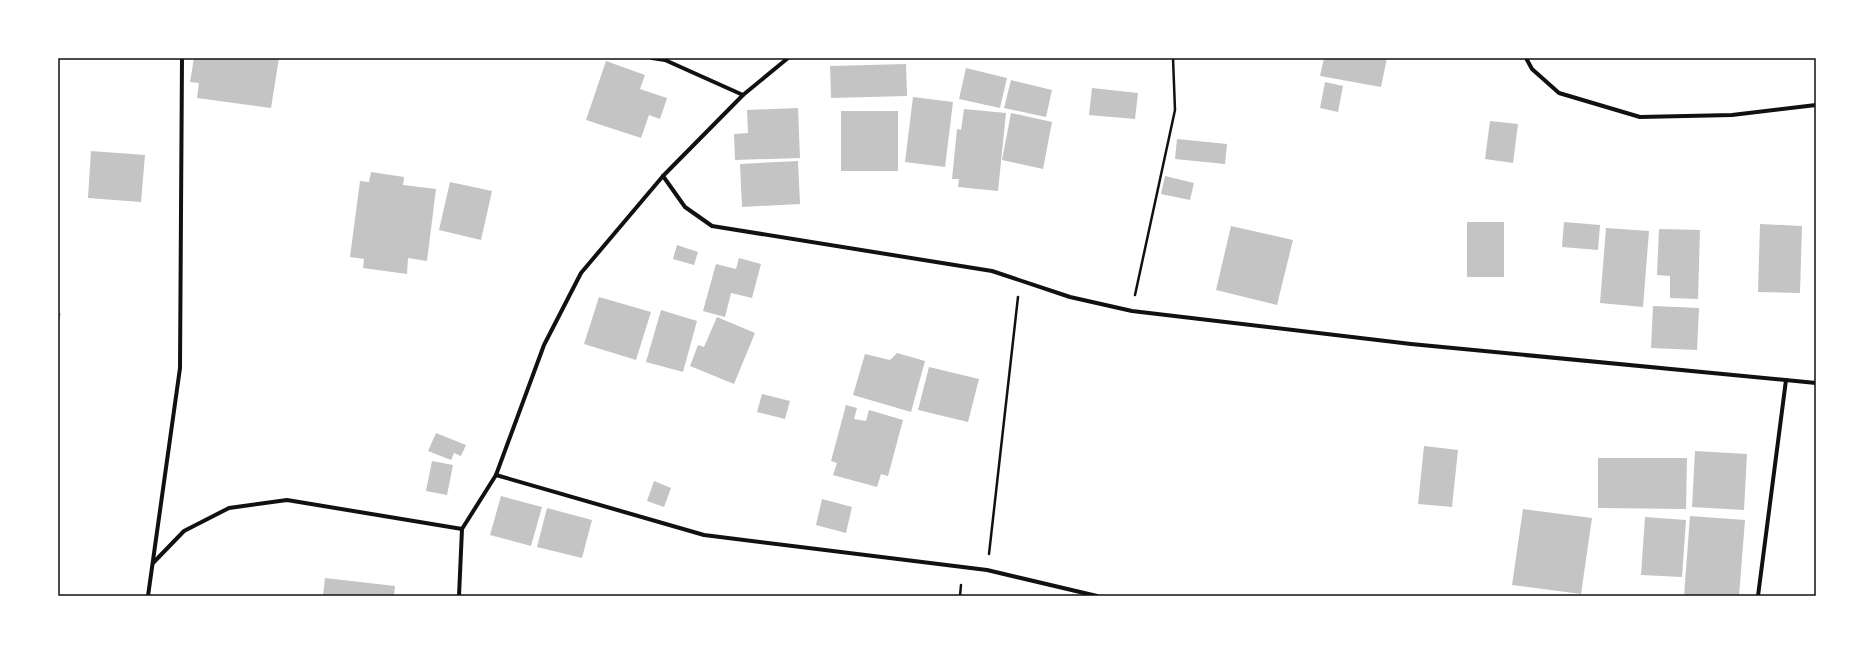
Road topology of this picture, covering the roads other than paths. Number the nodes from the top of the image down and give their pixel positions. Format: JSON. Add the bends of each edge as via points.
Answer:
{"nodes":[{"id":1,"x":182,"y":58,"type":"edge"},
{"id":2,"x":652,"y":58,"type":"edge"},
{"id":3,"x":788,"y":58,"type":"edge"},
{"id":4,"x":1526,"y":58,"type":"edge"},
{"id":5,"x":743,"y":95,"type":"junction"},
{"id":6,"x":1816,"y":105,"type":"edge"},
{"id":7,"x":663,"y":176,"type":"junction"},
{"id":8,"x":1786,"y":380,"type":"junction"},
{"id":9,"x":1816,"y":383,"type":"edge"},
{"id":10,"x":496,"y":475,"type":"junction"},
{"id":11,"x":462,"y":529,"type":"junction"},
{"id":12,"x":152,"y":564,"type":"junction"},
{"id":13,"x":148,"y":596,"type":"edge"},
{"id":14,"x":459,"y":596,"type":"edge"},
{"id":15,"x":1097,"y":596,"type":"edge"},
{"id":16,"x":1758,"y":596,"type":"edge"}],
"edges":[{"from":1,"to":12,"type":"street","via":[[180,368]]},
{"from":2,"to":5,"type":"street","via":[[665,60]]},
{"from":3,"to":5,"type":"street"},
{"from":4,"to":6,"type":"street","via":[[1532,69],[1559,92],[1640,117],[1732,115]]},
{"from":5,"to":7,"type":"street"},
{"from":7,"to":8,"type":"street","via":[[685,207],[712,226],[992,271],[1070,298],[1132,311],[1411,344]]},
{"from":7,"to":10,"type":"street","via":[[581,273],[544,345]]},
{"from":8,"to":9,"type":"street"},
{"from":8,"to":16,"type":"street"},
{"from":10,"to":11,"type":"street"},
{"from":10,"to":15,"type":"street","via":[[704,536],[987,570]]},
{"from":11,"to":12,"type":"street","via":[[287,500],[228,508],[184,531]]},
{"from":11,"to":14,"type":"street"},
{"from":12,"to":13,"type":"street"}]}
